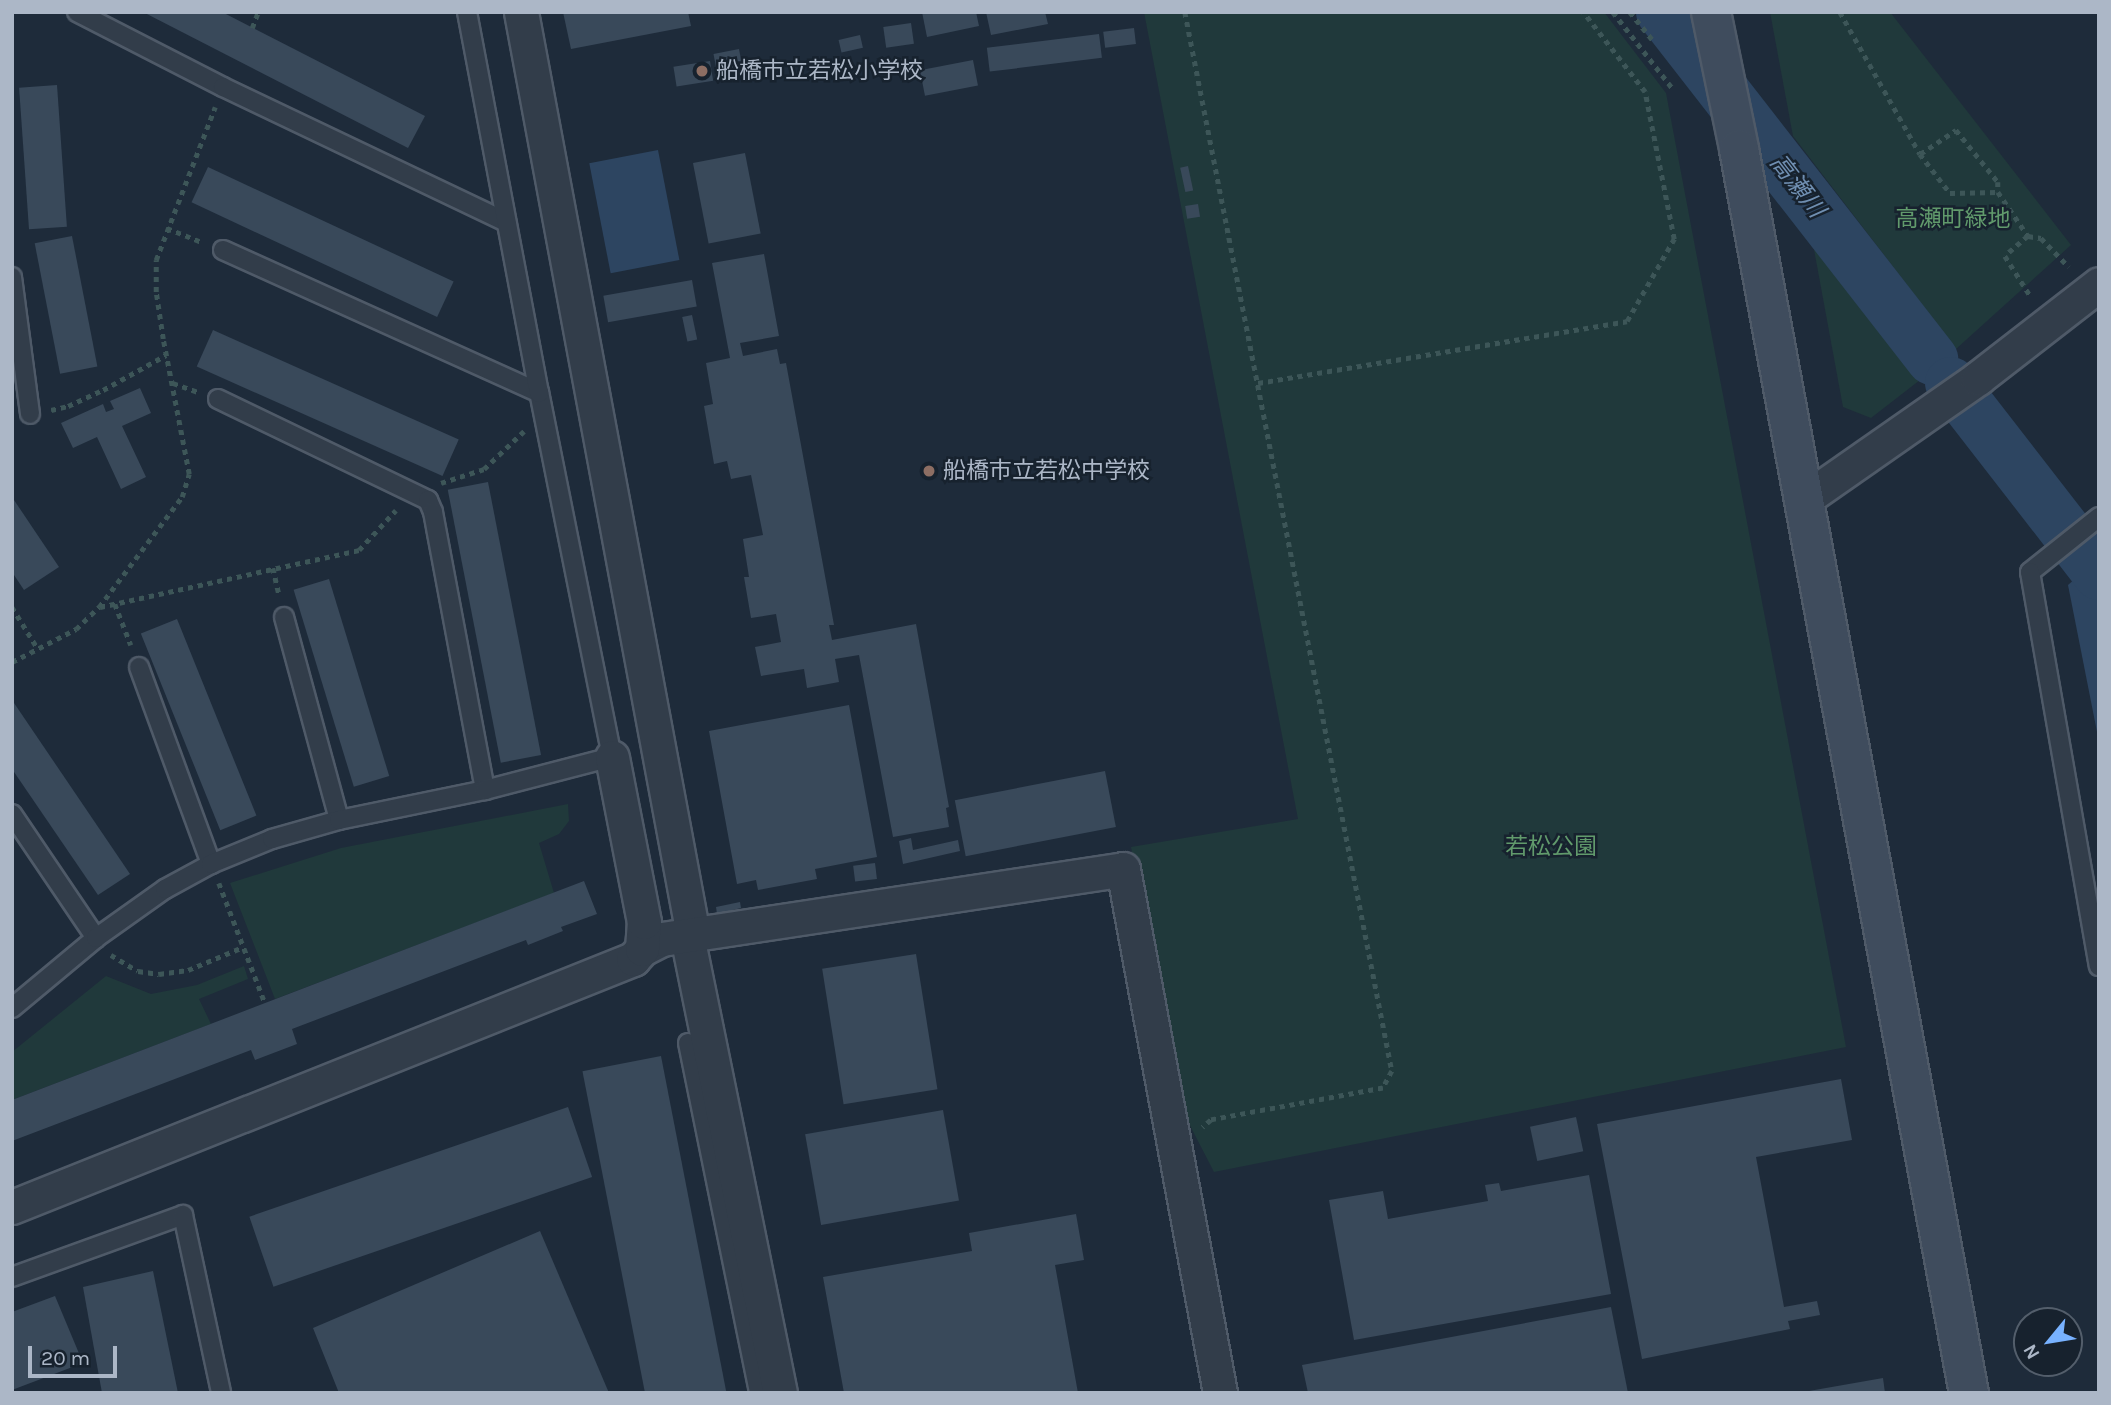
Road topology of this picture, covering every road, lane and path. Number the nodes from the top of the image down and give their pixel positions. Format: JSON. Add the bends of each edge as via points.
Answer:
{"nodes":[{"id":1,"x":77,"y":12,"type":"edge"},
{"id":2,"x":258,"y":12,"type":"edge"},
{"id":3,"x":467,"y":12,"type":"edge"},
{"id":4,"x":521,"y":12,"type":"edge"},
{"id":5,"x":1185,"y":12,"type":"edge"},
{"id":6,"x":1583,"y":12,"type":"edge"},
{"id":7,"x":1612,"y":12,"type":"edge"},
{"id":8,"x":1630,"y":12,"type":"edge"},
{"id":9,"x":1840,"y":12,"type":"edge"},
{"id":10,"x":1713,"y":23,"type":"edge"},
{"id":11,"x":253,"y":28,"type":"dead end"},
{"id":12,"x":1654,"y":43,"type":"dead end"},
{"id":13,"x":223,"y":87,"type":"junction"},
{"id":14,"x":1675,"y":90,"type":"dead end"},
{"id":15,"x":1920,"y":154,"type":"junction"},
{"id":16,"x":1998,"y":192,"type":"junction"},
{"id":17,"x":506,"y":222,"type":"junction"},
{"id":18,"x":167,"y":228,"type":"junction"},
{"id":19,"x":2028,"y":236,"type":"junction"},
{"id":20,"x":223,"y":250,"type":"joint"},
{"id":21,"x":2070,"y":267,"type":"dead end"},
{"id":22,"x":12,"y":277,"type":"edge"},
{"id":23,"x":2099,"y":284,"type":"edge"},
{"id":24,"x":2032,"y":298,"type":"dead end"},
{"id":25,"x":166,"y":355,"type":"junction"},
{"id":26,"x":1258,"y":383,"type":"junction"},
{"id":27,"x":219,"y":399,"type":"dead end"},
{"id":28,"x":540,"y":401,"type":"junction"},
{"id":29,"x":30,"y":414,"type":"joint"},
{"id":30,"x":412,"y":492,"type":"junction"},
{"id":31,"x":1802,"y":501,"type":"junction"},
{"id":32,"x":2099,"y":517,"type":"edge"},
{"id":33,"x":116,"y":604,"type":"junction"},
{"id":34,"x":12,"y":607,"type":"edge"},
{"id":35,"x":99,"y":607,"type":"junction"},
{"id":36,"x":284,"y":617,"type":"dead end"},
{"id":37,"x":38,"y":649,"type":"junction"},
{"id":38,"x":12,"y":662,"type":"edge"},
{"id":39,"x":139,"y":667,"type":"joint"},
{"id":40,"x":612,"y":757,"type":"junction"},
{"id":41,"x":485,"y":790,"type":"junction"},
{"id":42,"x":12,"y":814,"type":"edge"},
{"id":43,"x":340,"y":820,"type":"junction"},
{"id":44,"x":215,"y":871,"type":"junction"},
{"id":45,"x":690,"y":935,"type":"junction"},
{"id":46,"x":96,"y":938,"type":"junction"},
{"id":47,"x":243,"y":947,"type":"junction"},
{"id":48,"x":642,"y":949,"type":"junction"},
{"id":49,"x":107,"y":953,"type":"dead end"},
{"id":50,"x":2099,"y":966,"type":"edge"},
{"id":51,"x":265,"y":1003,"type":"dead end"},
{"id":52,"x":12,"y":1008,"type":"edge"},
{"id":53,"x":688,"y":1043,"type":"dead end"},
{"id":54,"x":1200,"y":1131,"type":"dead end"},
{"id":55,"x":12,"y":1208,"type":"edge"},
{"id":56,"x":12,"y":1277,"type":"edge"},
{"id":57,"x":220,"y":1393,"type":"edge"},
{"id":58,"x":759,"y":1393,"type":"edge"},
{"id":59,"x":780,"y":1393,"type":"edge"},
{"id":60,"x":1220,"y":1393,"type":"edge"},
{"id":61,"x":1969,"y":1393,"type":"edge"}],
"edges":[{"from":1,"to":13,"type":"lane"},
{"from":2,"to":11,"type":"path"},
{"from":3,"to":17,"type":"lane"},
{"from":4,"to":45,"type":"street"},
{"from":5,"to":26,"type":"path"},
{"from":6,"to":26,"type":"path","via":[[1645,92],[1674,239],[1628,320]]},
{"from":7,"to":14,"type":"path"},
{"from":8,"to":12,"type":"path"},
{"from":9,"to":15,"type":"path"},
{"from":10,"to":31,"type":"street"},
{"from":13,"to":17,"type":"lane"},
{"from":13,"to":18,"type":"path"},
{"from":15,"to":16,"type":"path","via":[[1950,192]]},
{"from":15,"to":16,"type":"path","via":[[1956,130],[1998,182]]},
{"from":16,"to":19,"type":"path"},
{"from":17,"to":28,"type":"lane"},
{"from":18,"to":20,"type":"path"},
{"from":18,"to":25,"type":"path","via":[[156,260]]},
{"from":19,"to":21,"type":"path","via":[[2041,238]]},
{"from":19,"to":24,"type":"path","via":[[2005,256]]},
{"from":20,"to":28,"type":"lane"},
{"from":22,"to":29,"type":"lane"},
{"from":23,"to":31,"type":"street","via":[[1978,378]]},
{"from":25,"to":29,"type":"path","via":[[68,406]]},
{"from":25,"to":35,"type":"path","via":[[189,474],[183,497]]},
{"from":26,"to":54,"type":"path","via":[[1392,1071],[1383,1088],[1211,1120]]},
{"from":27,"to":30,"type":"lane"},
{"from":28,"to":30,"type":"path","via":[[484,469]]},
{"from":28,"to":40,"type":"lane"},
{"from":30,"to":33,"type":"path","via":[[359,550]]},
{"from":30,"to":41,"type":"lane","via":[[428,500],[433,512]]},
{"from":31,"to":61,"type":"street"},
{"from":32,"to":50,"type":"lane","via":[[2030,572]]},
{"from":33,"to":35,"type":"path"},
{"from":33,"to":39,"type":"path"},
{"from":34,"to":37,"type":"path"},
{"from":35,"to":37,"type":"path","via":[[76,629]]},
{"from":36,"to":43,"type":"lane"},
{"from":37,"to":38,"type":"path"},
{"from":39,"to":44,"type":"lane"},
{"from":40,"to":41,"type":"lane"},
{"from":40,"to":48,"type":"street","via":[[644,922]]},
{"from":41,"to":43,"type":"lane"},
{"from":42,"to":46,"type":"lane"},
{"from":43,"to":44,"type":"lane","via":[[272,839]]},
{"from":44,"to":46,"type":"lane","via":[[165,889]]},
{"from":44,"to":47,"type":"path"},
{"from":45,"to":48,"type":"street","via":[[662,939]]},
{"from":45,"to":59,"type":"street"},
{"from":45,"to":60,"type":"street","via":[[1123,869]]},
{"from":46,"to":52,"type":"lane"},
{"from":47,"to":49,"type":"path","via":[[188,970],[159,974],[138,971]]},
{"from":47,"to":51,"type":"path"},
{"from":48,"to":55,"type":"street","via":[[633,959]]},
{"from":53,"to":58,"type":"lane"},
{"from":56,"to":57,"type":"lane","via":[[183,1215]]}]}
